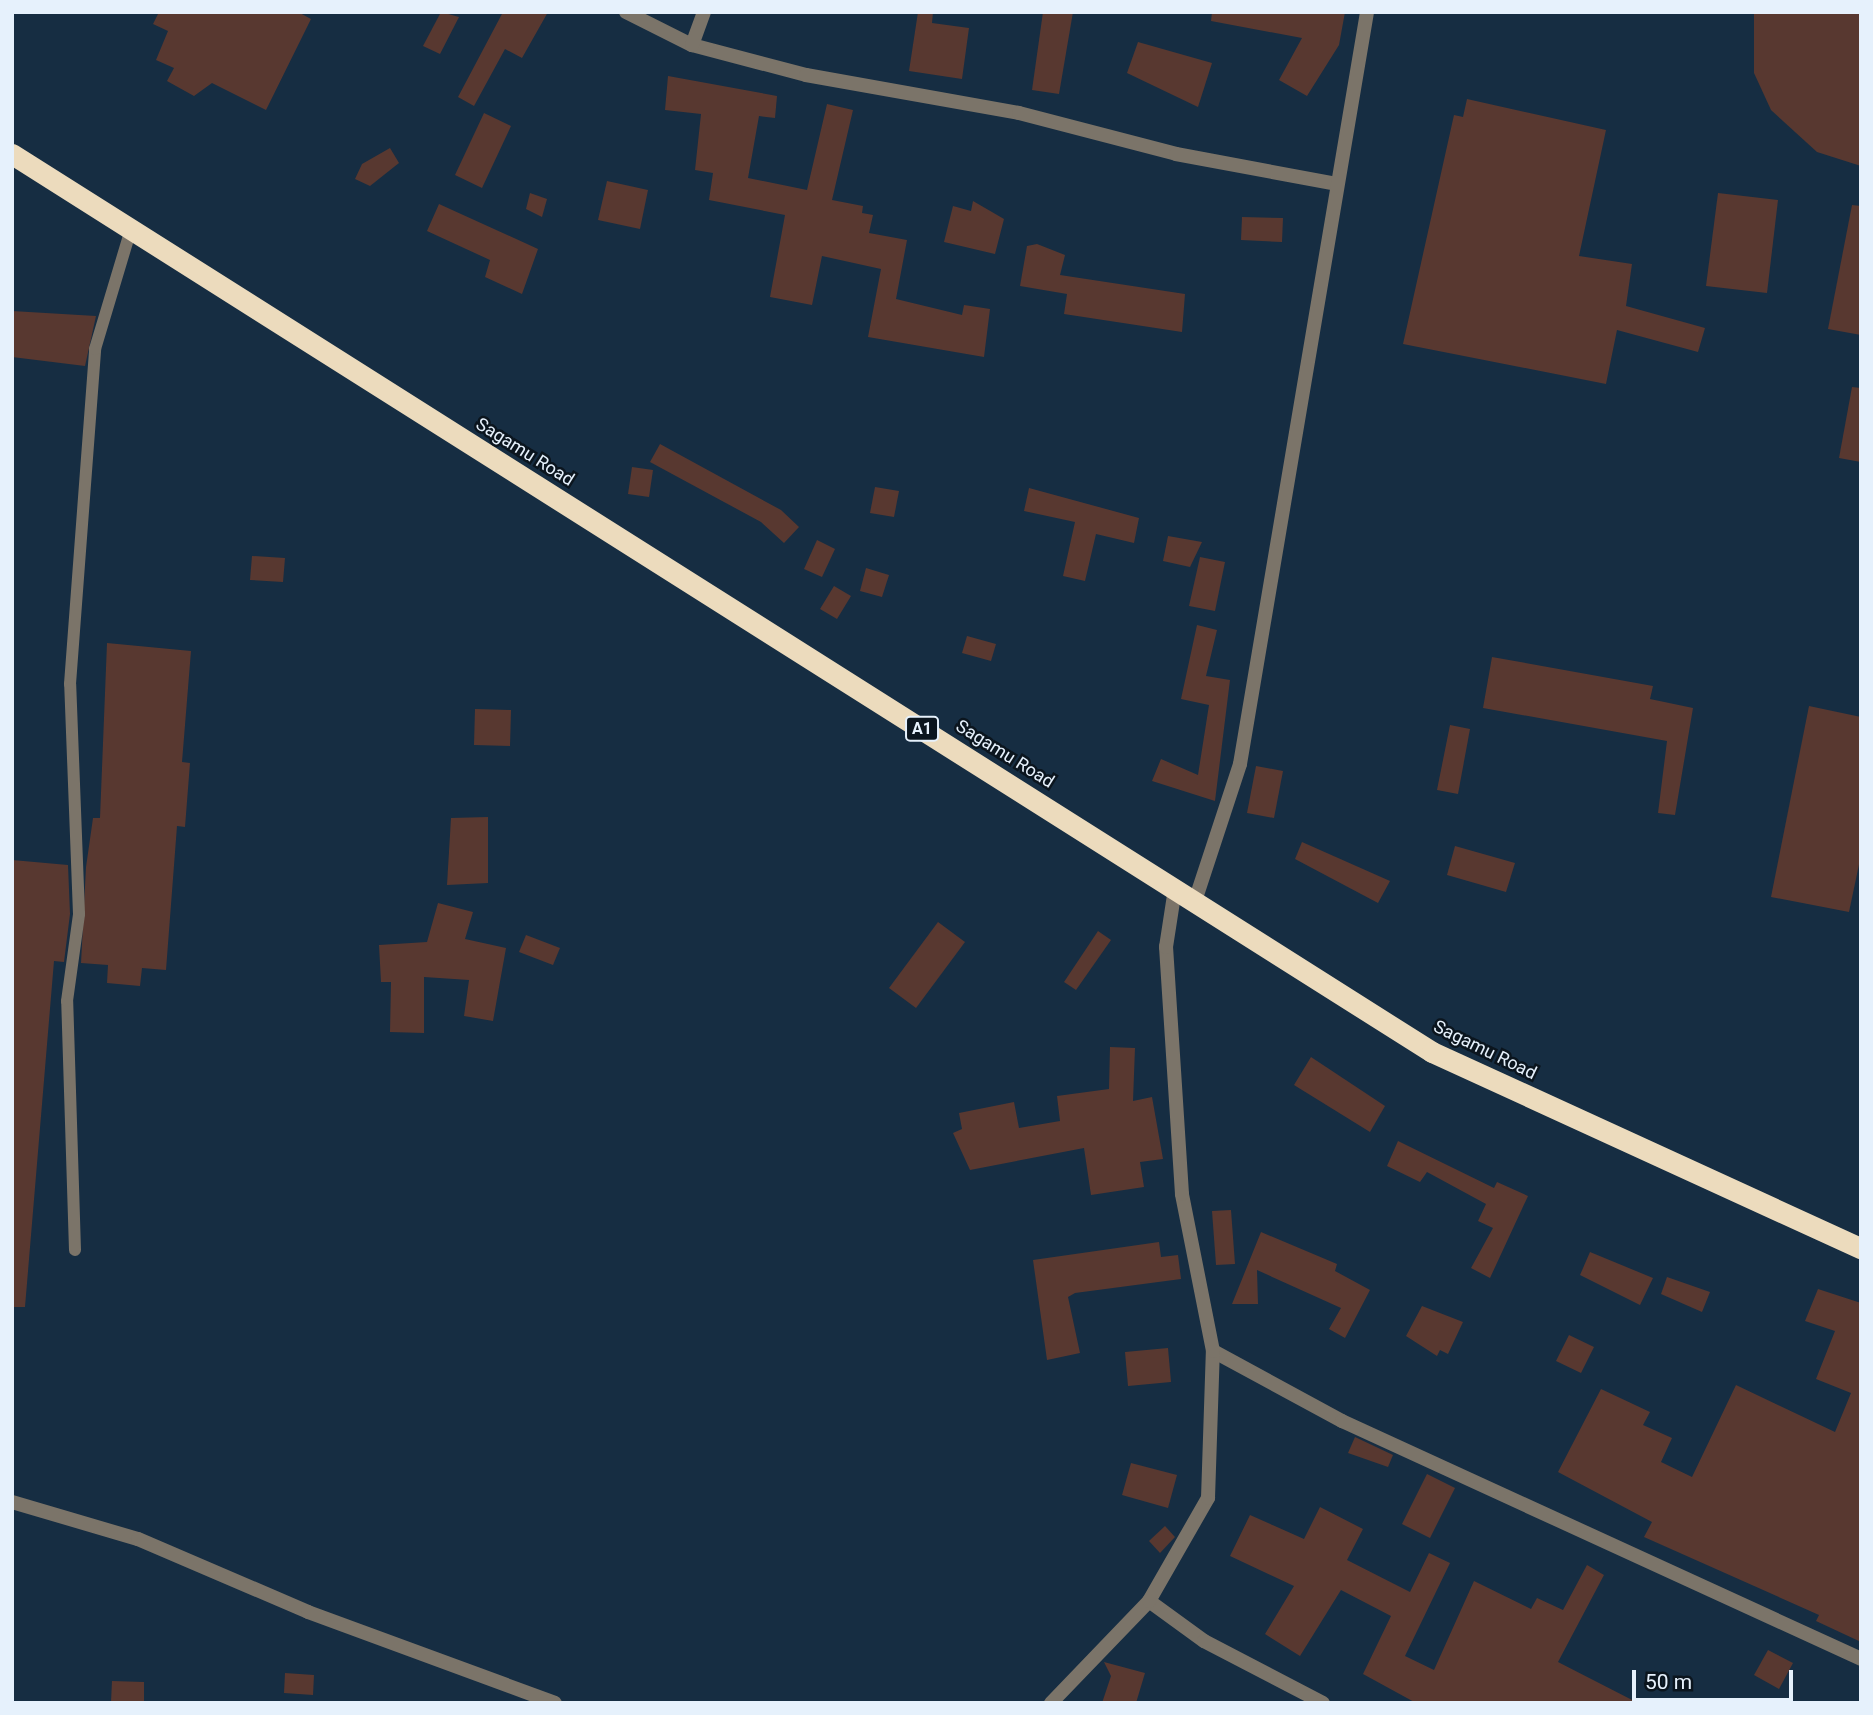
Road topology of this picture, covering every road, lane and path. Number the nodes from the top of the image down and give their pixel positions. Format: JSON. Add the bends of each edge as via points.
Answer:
{"nodes":[{"id":1,"x":626,"y":12,"type":"edge"},
{"id":2,"x":704,"y":12,"type":"edge"},
{"id":3,"x":1367,"y":12,"type":"edge"},
{"id":4,"x":692,"y":45,"type":"junction"},
{"id":5,"x":12,"y":154,"type":"edge"},
{"id":6,"x":1336,"y":184,"type":"junction"},
{"id":7,"x":131,"y":229,"type":"junction"},
{"id":8,"x":1175,"y":889,"type":"junction"},
{"id":9,"x":1195,"y":901,"type":"junction"},
{"id":10,"x":1861,"y":1248,"type":"edge"},
{"id":11,"x":75,"y":1250,"type":"dead end"},
{"id":12,"x":1213,"y":1351,"type":"junction"},
{"id":13,"x":12,"y":1502,"type":"edge"},
{"id":14,"x":1149,"y":1601,"type":"junction"},
{"id":15,"x":1861,"y":1659,"type":"edge"},
{"id":16,"x":555,"y":1703,"type":"edge"},
{"id":17,"x":1051,"y":1703,"type":"edge"},
{"id":18,"x":1324,"y":1703,"type":"edge"}],
"edges":[{"from":1,"to":4,"type":"street"},
{"from":2,"to":4,"type":"street"},
{"from":3,"to":6,"type":"street"},
{"from":4,"to":6,"type":"street","via":[[806,75],[1018,113],[1176,154]]},
{"from":5,"to":7,"type":"highway","name":"Sagamu Road","number":"A1"},
{"from":6,"to":9,"type":"street","via":[[1240,764]]},
{"from":7,"to":8,"type":"highway","name":"Sagamu Road","number":"A1"},
{"from":7,"to":11,"type":"lane","via":[[95,349],[71,684],[79,914],[67,1001]]},
{"from":8,"to":9,"type":"highway","name":"Sagamu Road","number":"A1"},
{"from":8,"to":12,"type":"street","via":[[1166,947],[1182,1194]]},
{"from":9,"to":10,"type":"highway","name":"Sagamu Road","number":"A1","via":[[1432,1052]]},
{"from":12,"to":14,"type":"street","via":[[1208,1498]]},
{"from":12,"to":15,"type":"street","via":[[1342,1420]]},
{"from":13,"to":16,"type":"street","via":[[138,1539],[308,1612]]},
{"from":14,"to":17,"type":"street"},
{"from":14,"to":18,"type":"street","via":[[1204,1641]]}]}
